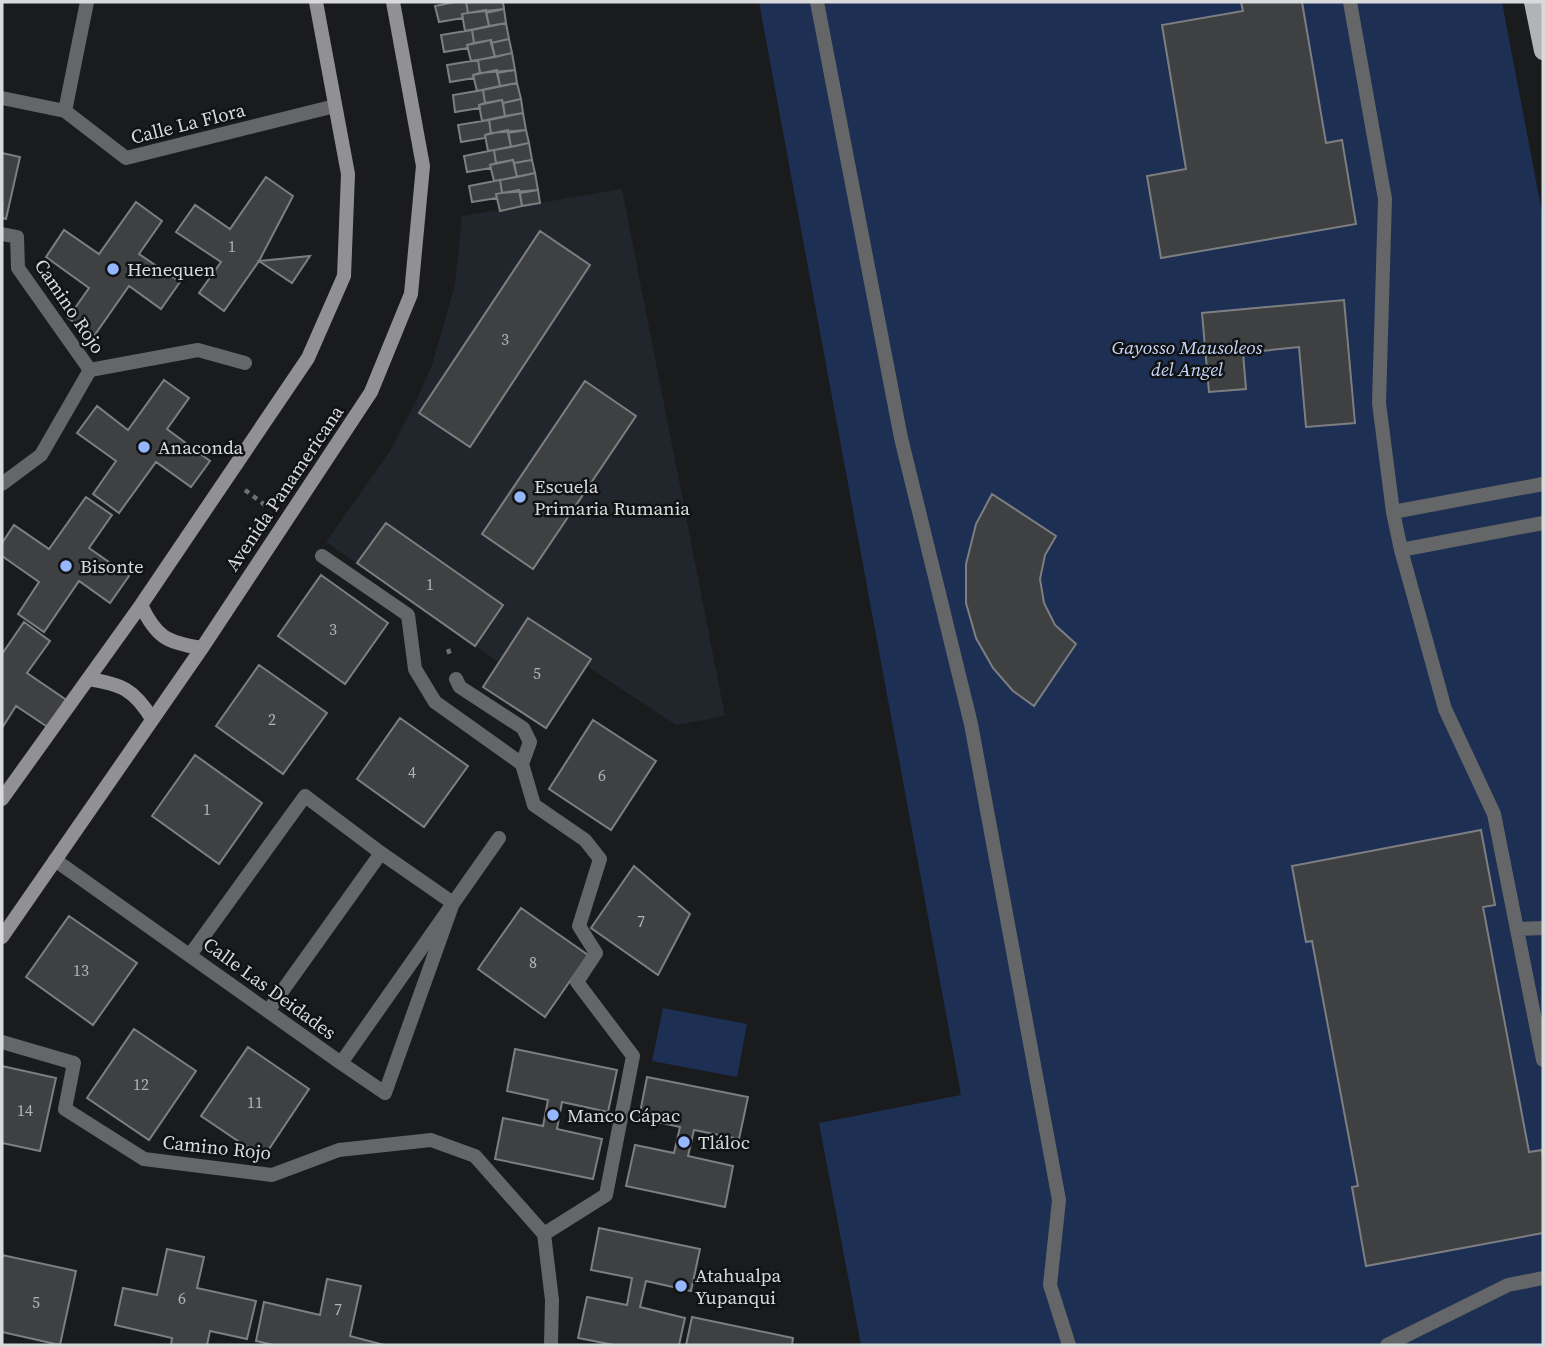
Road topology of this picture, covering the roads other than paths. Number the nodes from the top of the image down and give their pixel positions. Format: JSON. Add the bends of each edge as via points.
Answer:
{"nodes":[{"id":1,"x":88,"y":2,"type":"edge"},
{"id":2,"x":316,"y":2,"type":"edge"},
{"id":3,"x":393,"y":2,"type":"edge"},
{"id":4,"x":817,"y":2,"type":"edge"},
{"id":5,"x":1350,"y":2,"type":"edge"},
{"id":6,"x":1533,"y":2,"type":"edge"},
{"id":7,"x":1543,"y":51,"type":"edge"},
{"id":8,"x":2,"y":98,"type":"edge"},
{"id":9,"x":335,"y":106,"type":"junction"},
{"id":10,"x":65,"y":111,"type":"junction"},
{"id":11,"x":2,"y":234,"type":"edge"},
{"id":12,"x":245,"y":363,"type":"dead end"},
{"id":13,"x":90,"y":370,"type":"junction"},
{"id":14,"x":2,"y":484,"type":"edge"},
{"id":15,"x":1543,"y":484,"type":"edge"},
{"id":16,"x":1393,"y":512,"type":"junction"},
{"id":17,"x":1543,"y":523,"type":"edge"},
{"id":18,"x":1401,"y":550,"type":"junction"},
{"id":19,"x":322,"y":556,"type":"dead end"},
{"id":20,"x":141,"y":605,"type":"junction"},
{"id":21,"x":202,"y":648,"type":"junction"},
{"id":22,"x":88,"y":679,"type":"junction"},
{"id":23,"x":456,"y":679,"type":"dead end"},
{"id":24,"x":152,"y":719,"type":"junction"},
{"id":25,"x":523,"y":764,"type":"junction"},
{"id":26,"x":2,"y":799,"type":"edge"},
{"id":27,"x":499,"y":838,"type":"dead end"},
{"id":28,"x":381,"y":853,"type":"junction"},
{"id":29,"x":55,"y":860,"type":"junction"},
{"id":30,"x":453,"y":903,"type":"junction"},
{"id":31,"x":1543,"y":928,"type":"edge"},
{"id":32,"x":1518,"y":929,"type":"junction"},
{"id":33,"x":2,"y":937,"type":"edge"},
{"id":34,"x":190,"y":955,"type":"junction"},
{"id":35,"x":268,"y":1011,"type":"junction"},
{"id":36,"x":2,"y":1042,"type":"edge"},
{"id":37,"x":1543,"y":1060,"type":"edge"},
{"id":38,"x":341,"y":1063,"type":"junction"},
{"id":39,"x":544,"y":1234,"type":"junction"},
{"id":40,"x":1543,"y":1279,"type":"edge"},
{"id":41,"x":551,"y":1345,"type":"edge"},
{"id":42,"x":1069,"y":1345,"type":"edge"},
{"id":43,"x":1387,"y":1345,"type":"edge"}],
"edges":[{"from":1,"to":10,"type":"street"},
{"from":2,"to":9,"type":"street"},
{"from":3,"to":21,"type":"street","name":"Avenida Panamericana","via":[[423,166],[411,294],[371,392]]},
{"from":4,"to":42,"type":"street","via":[[901,438],[974,737],[1059,1200],[1050,1285]]},
{"from":5,"to":16,"type":"street","via":[[1385,200],[1379,404]]},
{"from":6,"to":7,"type":"main road"},
{"from":8,"to":10,"type":"street","name":"Calle La Flora"},
{"from":9,"to":10,"type":"street","name":"Calle La Flora","via":[[126,158]]},
{"from":9,"to":20,"type":"street","via":[[348,174],[344,276],[307,358]]},
{"from":11,"to":13,"type":"street","name":"Camino Rojo","via":[[17,237],[18,268]]},
{"from":12,"to":13,"type":"street","name":"Camino Rojo","via":[[198,350]]},
{"from":13,"to":14,"type":"street","name":"Camino Rojo","via":[[41,455]]},
{"from":15,"to":16,"type":"street"},
{"from":16,"to":18,"type":"street"},
{"from":17,"to":18,"type":"street"},
{"from":18,"to":32,"type":"street","via":[[1445,709],[1494,814]]},
{"from":19,"to":25,"type":"street","via":[[408,614],[415,669],[435,702]]},
{"from":20,"to":21,"type":"street","via":[[150,625],[163,636],[179,645]]},
{"from":20,"to":22,"type":"street"},
{"from":21,"to":24,"type":"street","name":"Avenida Panamericana"},
{"from":22,"to":24,"type":"street","via":[[128,690],[142,701]]},
{"from":22,"to":26,"type":"street"},
{"from":23,"to":25,"type":"street","via":[[460,687],[523,728],[530,742]]},
{"from":24,"to":29,"type":"street","name":"Avenida Panamericana"},
{"from":25,"to":39,"type":"street","via":[[534,805],[585,840],[600,859],[579,926],[596,953],[577,982],[633,1056],[606,1195]]},
{"from":27,"to":30,"type":"street","name":"Calle Las Deidades"},
{"from":28,"to":30,"type":"street"},
{"from":28,"to":34,"type":"street","via":[[305,796]]},
{"from":28,"to":35,"type":"street"},
{"from":29,"to":33,"type":"street","name":"Avenida Panamericana"},
{"from":29,"to":34,"type":"street","name":"Calle Las Deidades"},
{"from":30,"to":38,"type":"street","name":"Calle Las Deidades"},
{"from":30,"to":38,"type":"street","via":[[385,1093]]},
{"from":31,"to":32,"type":"street"},
{"from":32,"to":37,"type":"street"},
{"from":34,"to":35,"type":"street","name":"Calle Las Deidades"},
{"from":35,"to":38,"type":"street","name":"Calle Las Deidades"},
{"from":36,"to":39,"type":"street","name":"Camino Rojo","via":[[74,1063],[65,1109],[144,1159],[272,1175],[339,1150],[431,1140],[475,1156]]},
{"from":39,"to":41,"type":"street","via":[[552,1300]]},
{"from":40,"to":43,"type":"street","via":[[1508,1285]]}]}
